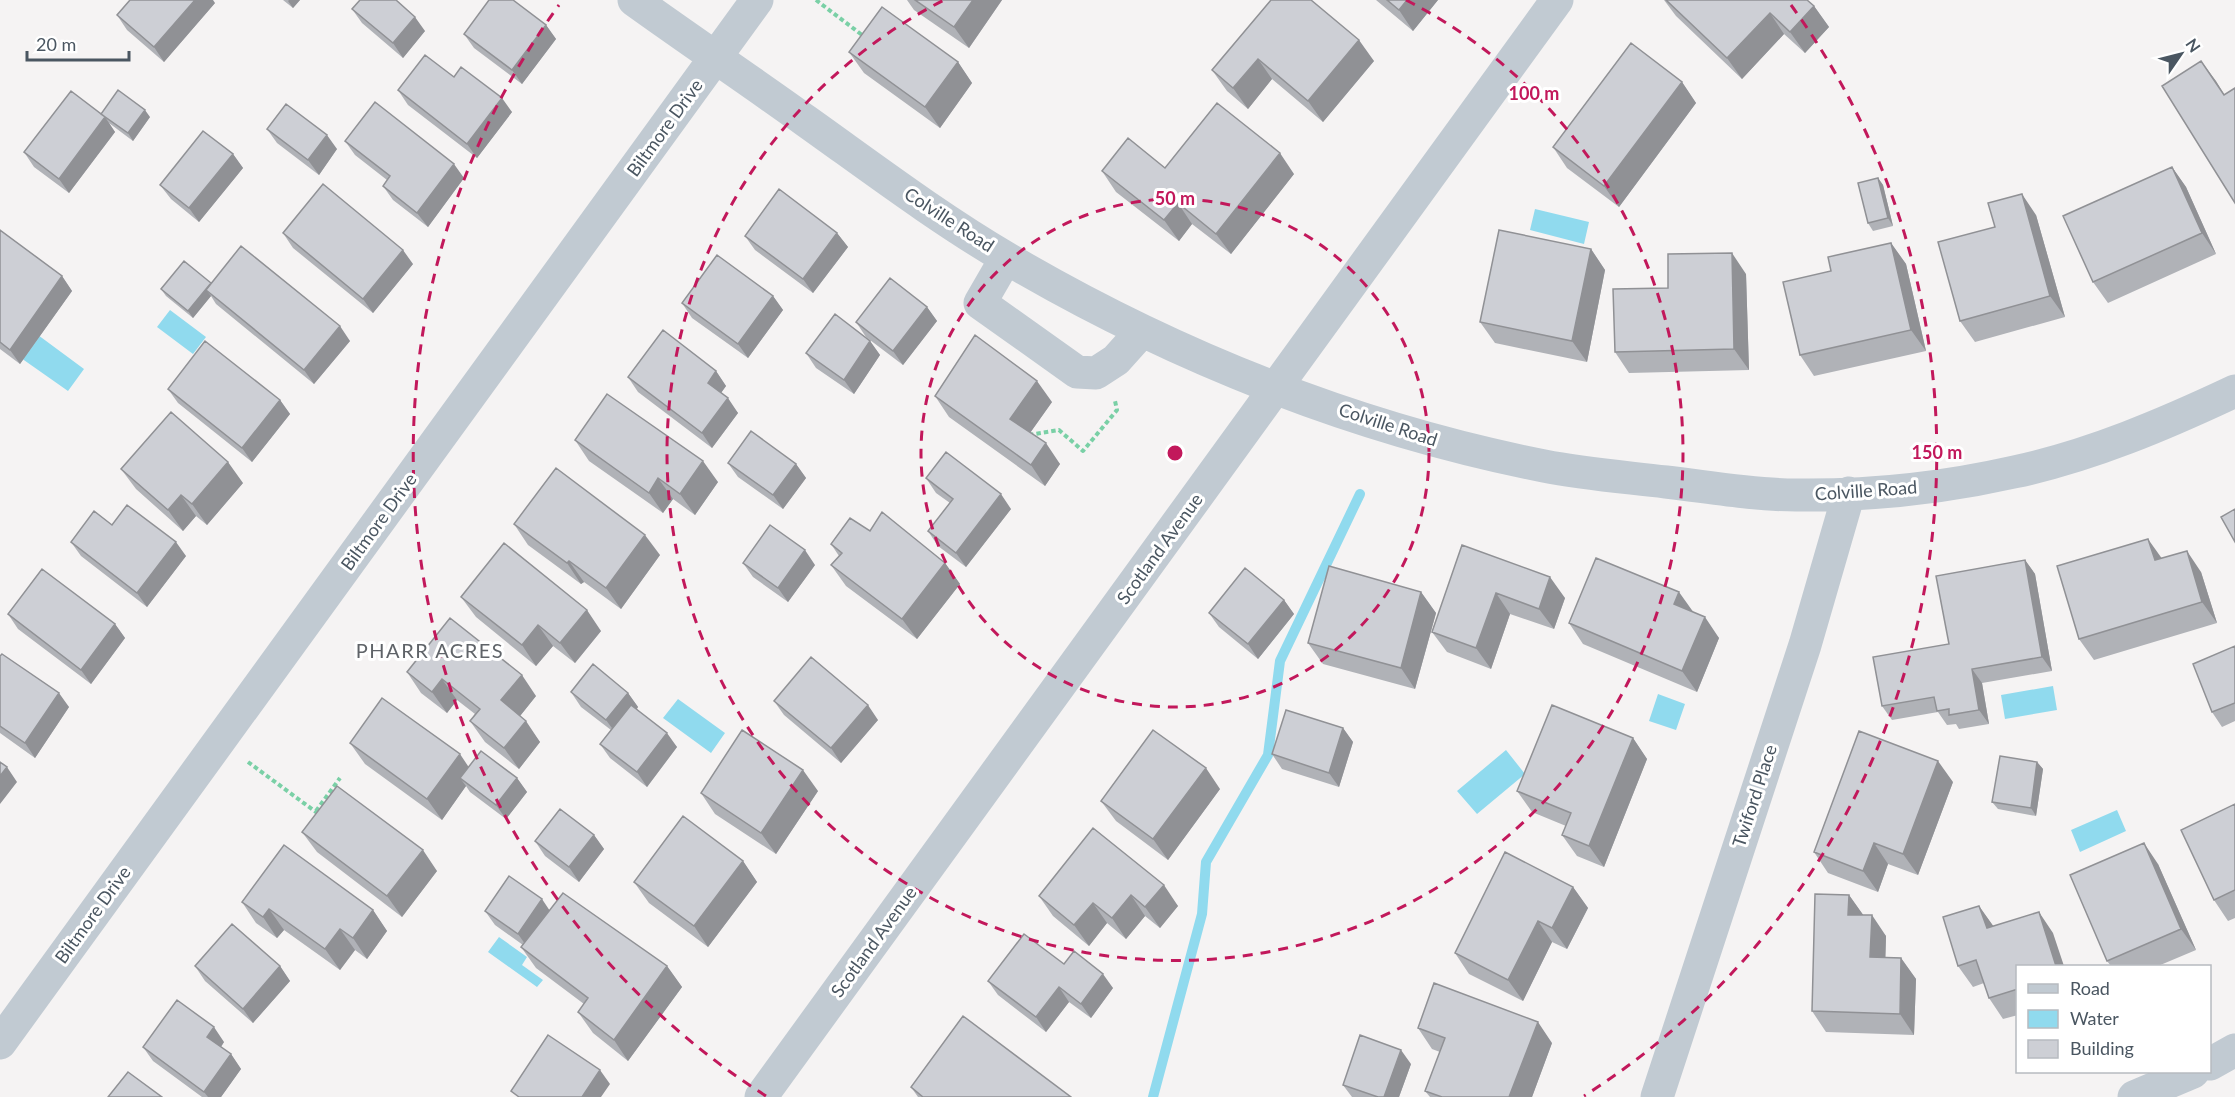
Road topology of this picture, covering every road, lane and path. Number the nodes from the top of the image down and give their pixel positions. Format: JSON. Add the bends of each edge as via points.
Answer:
{"nodes":[{"id":1,"x":634,"y":0,"type":"edge"},
{"id":2,"x":758,"y":0,"type":"edge"},
{"id":3,"x":816,"y":0,"type":"edge"},
{"id":4,"x":1557,"y":0,"type":"edge"},
{"id":5,"x":872,"y":42,"type":"edge"},
{"id":6,"x":716,"y":58,"type":"junction"},
{"id":7,"x":1006,"y":258,"type":"junction"},
{"id":8,"x":1142,"y":331,"type":"junction"},
{"id":9,"x":1108,"y":365,"type":"junction"},
{"id":10,"x":1278,"y":387,"type":"junction"},
{"id":11,"x":2235,"y":391,"type":"edge"},
{"id":12,"x":1029,"y":435,"type":"edge"},
{"id":13,"x":1849,"y":494,"type":"junction"},
{"id":14,"x":248,"y":762,"type":"dead end"},
{"id":15,"x":340,"y":778,"type":"dead end"},
{"id":16,"x":316,"y":811,"type":"junction"},
{"id":17,"x":323,"y":816,"type":"edge"},
{"id":18,"x":0,"y":1043,"type":"edge"},
{"id":19,"x":2235,"y":1050,"type":"edge"},
{"id":20,"x":2211,"y":1063,"type":"edge"},
{"id":21,"x":2188,"y":1073,"type":"edge"},
{"id":22,"x":761,"y":1097,"type":"edge"},
{"id":23,"x":1657,"y":1097,"type":"edge"},
{"id":24,"x":2134,"y":1097,"type":"edge"}],
"edges":[{"from":1,"to":6,"type":"street","name":"Colville Road"},
{"from":2,"to":6,"type":"street","name":"Biltmore Drive"},
{"from":3,"to":5,"type":"path"},
{"from":4,"to":10,"type":"street","name":"Scotland Avenue"},
{"from":6,"to":7,"type":"street","name":"Colville Road","via":[[889,181]]},
{"from":6,"to":18,"type":"street","name":"Biltmore Drive"},
{"from":7,"to":8,"type":"street","name":"Colville Road"},
{"from":7,"to":9,"type":"street","via":[[980,303],[1077,372],[1096,373]]},
{"from":8,"to":9,"type":"street"},
{"from":8,"to":10,"type":"street","name":"Colville Road"},
{"from":9,"to":12,"type":"path","via":[[1117,410],[1083,451],[1059,430]]},
{"from":10,"to":13,"type":"street","name":"Colville Road","via":[[1385,427],[1545,466],[1752,492]]},
{"from":10,"to":22,"type":"street","name":"Scotland Avenue"},
{"from":11,"to":13,"type":"street","name":"Colville Road","via":[[2177,418],[2015,472],[1914,489]]},
{"from":13,"to":23,"type":"street","name":"Twiford Place","via":[[1805,645]]},
{"from":14,"to":16,"type":"path"},
{"from":15,"to":16,"type":"path"},
{"from":16,"to":17,"type":"path"},
{"from":19,"to":20,"type":"street"},
{"from":21,"to":24,"type":"street"}]}
